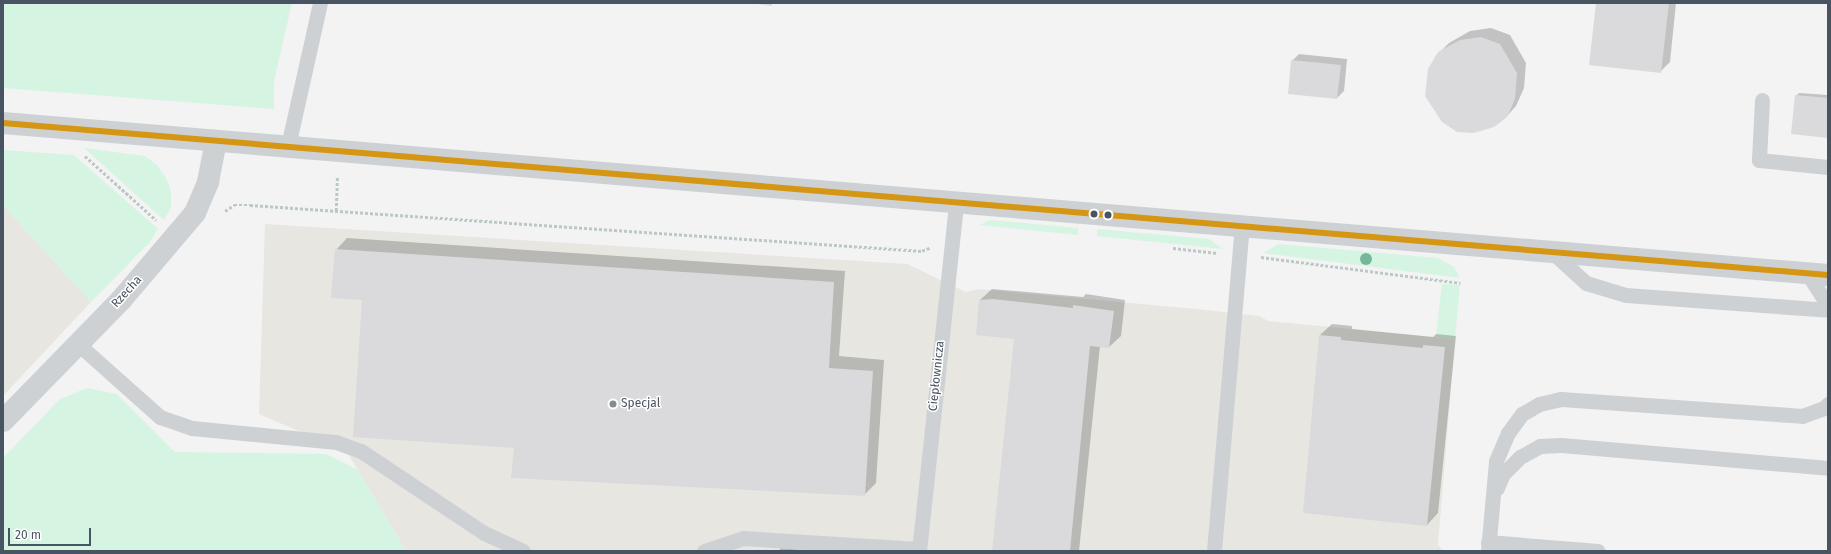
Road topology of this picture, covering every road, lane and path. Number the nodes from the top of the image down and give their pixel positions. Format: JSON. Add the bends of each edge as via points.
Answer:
{"nodes":[{"id":1,"x":320,"y":3,"type":"edge"},
{"id":2,"x":1762,"y":100,"type":"dead end"},
{"id":3,"x":3,"y":123,"type":"edge"},
{"id":4,"x":216,"y":141,"type":"junction"},
{"id":5,"x":288,"y":146,"type":"junction"},
{"id":6,"x":83,"y":154,"type":"dead end"},
{"id":7,"x":1828,"y":167,"type":"edge"},
{"id":8,"x":338,"y":173,"type":"dead end"},
{"id":9,"x":956,"y":202,"type":"junction"},
{"id":10,"x":336,"y":211,"type":"junction"},
{"id":11,"x":221,"y":215,"type":"dead end"},
{"id":12,"x":1242,"y":226,"type":"junction"},
{"id":13,"x":176,"y":238,"type":"junction"},
{"id":14,"x":932,"y":246,"type":"dead end"},
{"id":15,"x":1551,"y":252,"type":"junction"},
{"id":16,"x":1261,"y":257,"type":"dead end"},
{"id":17,"x":1807,"y":273,"type":"junction"},
{"id":18,"x":1828,"y":275,"type":"edge"},
{"id":19,"x":1460,"y":282,"type":"dead end"},
{"id":20,"x":1828,"y":305,"type":"edge"},
{"id":21,"x":1828,"y":310,"type":"edge"},
{"id":22,"x":78,"y":344,"type":"junction"},
{"id":23,"x":1828,"y":404,"type":"edge"},
{"id":24,"x":3,"y":421,"type":"edge"},
{"id":25,"x":1828,"y":468,"type":"edge"},
{"id":26,"x":1492,"y":500,"type":"junction"},
{"id":27,"x":1488,"y":546,"type":"edge"},
{"id":28,"x":919,"y":550,"type":"edge"},
{"id":29,"x":523,"y":551,"type":"edge"},
{"id":30,"x":704,"y":551,"type":"edge"},
{"id":31,"x":1214,"y":551,"type":"edge"},
{"id":32,"x":1598,"y":551,"type":"edge"}],
"edges":[{"from":1,"to":5,"type":"lane"},
{"from":2,"to":7,"type":"lane","via":[[1759,160]]},
{"from":3,"to":4,"type":"street"},
{"from":4,"to":5,"type":"street"},
{"from":4,"to":13,"type":"street","name":"Rzecha","via":[[208,182],[195,213]]},
{"from":5,"to":9,"type":"street"},
{"from":6,"to":13,"type":"path"},
{"from":8,"to":10,"type":"path"},
{"from":9,"to":12,"type":"street"},
{"from":9,"to":28,"type":"lane","name":"Ciepłownicza"},
{"from":10,"to":11,"type":"path","via":[[234,205]]},
{"from":10,"to":14,"type":"path","via":[[922,251]]},
{"from":12,"to":15,"type":"street"},
{"from":12,"to":31,"type":"lane"},
{"from":13,"to":22,"type":"street","name":"Rzecha"},
{"from":15,"to":17,"type":"street"},
{"from":15,"to":21,"type":"lane","via":[[1586,283],[1626,295]]},
{"from":16,"to":19,"type":"path"},
{"from":17,"to":18,"type":"street"},
{"from":17,"to":20,"type":"lane"},
{"from":22,"to":24,"type":"street","name":"Rzecha"},
{"from":22,"to":29,"type":"lane","via":[[160,416],[192,428],[336,442],[361,451],[484,533]]},
{"from":23,"to":26,"type":"lane","via":[[1802,416],[1561,399],[1539,404],[1522,414],[1508,433],[1496,461]]},
{"from":25,"to":26,"type":"lane","via":[[1561,445],[1540,446],[1520,457],[1503,474]]},
{"from":26,"to":27,"type":"lane"},
{"from":27,"to":32,"type":"lane"},
{"from":28,"to":30,"type":"lane","via":[[743,538]]}]}
